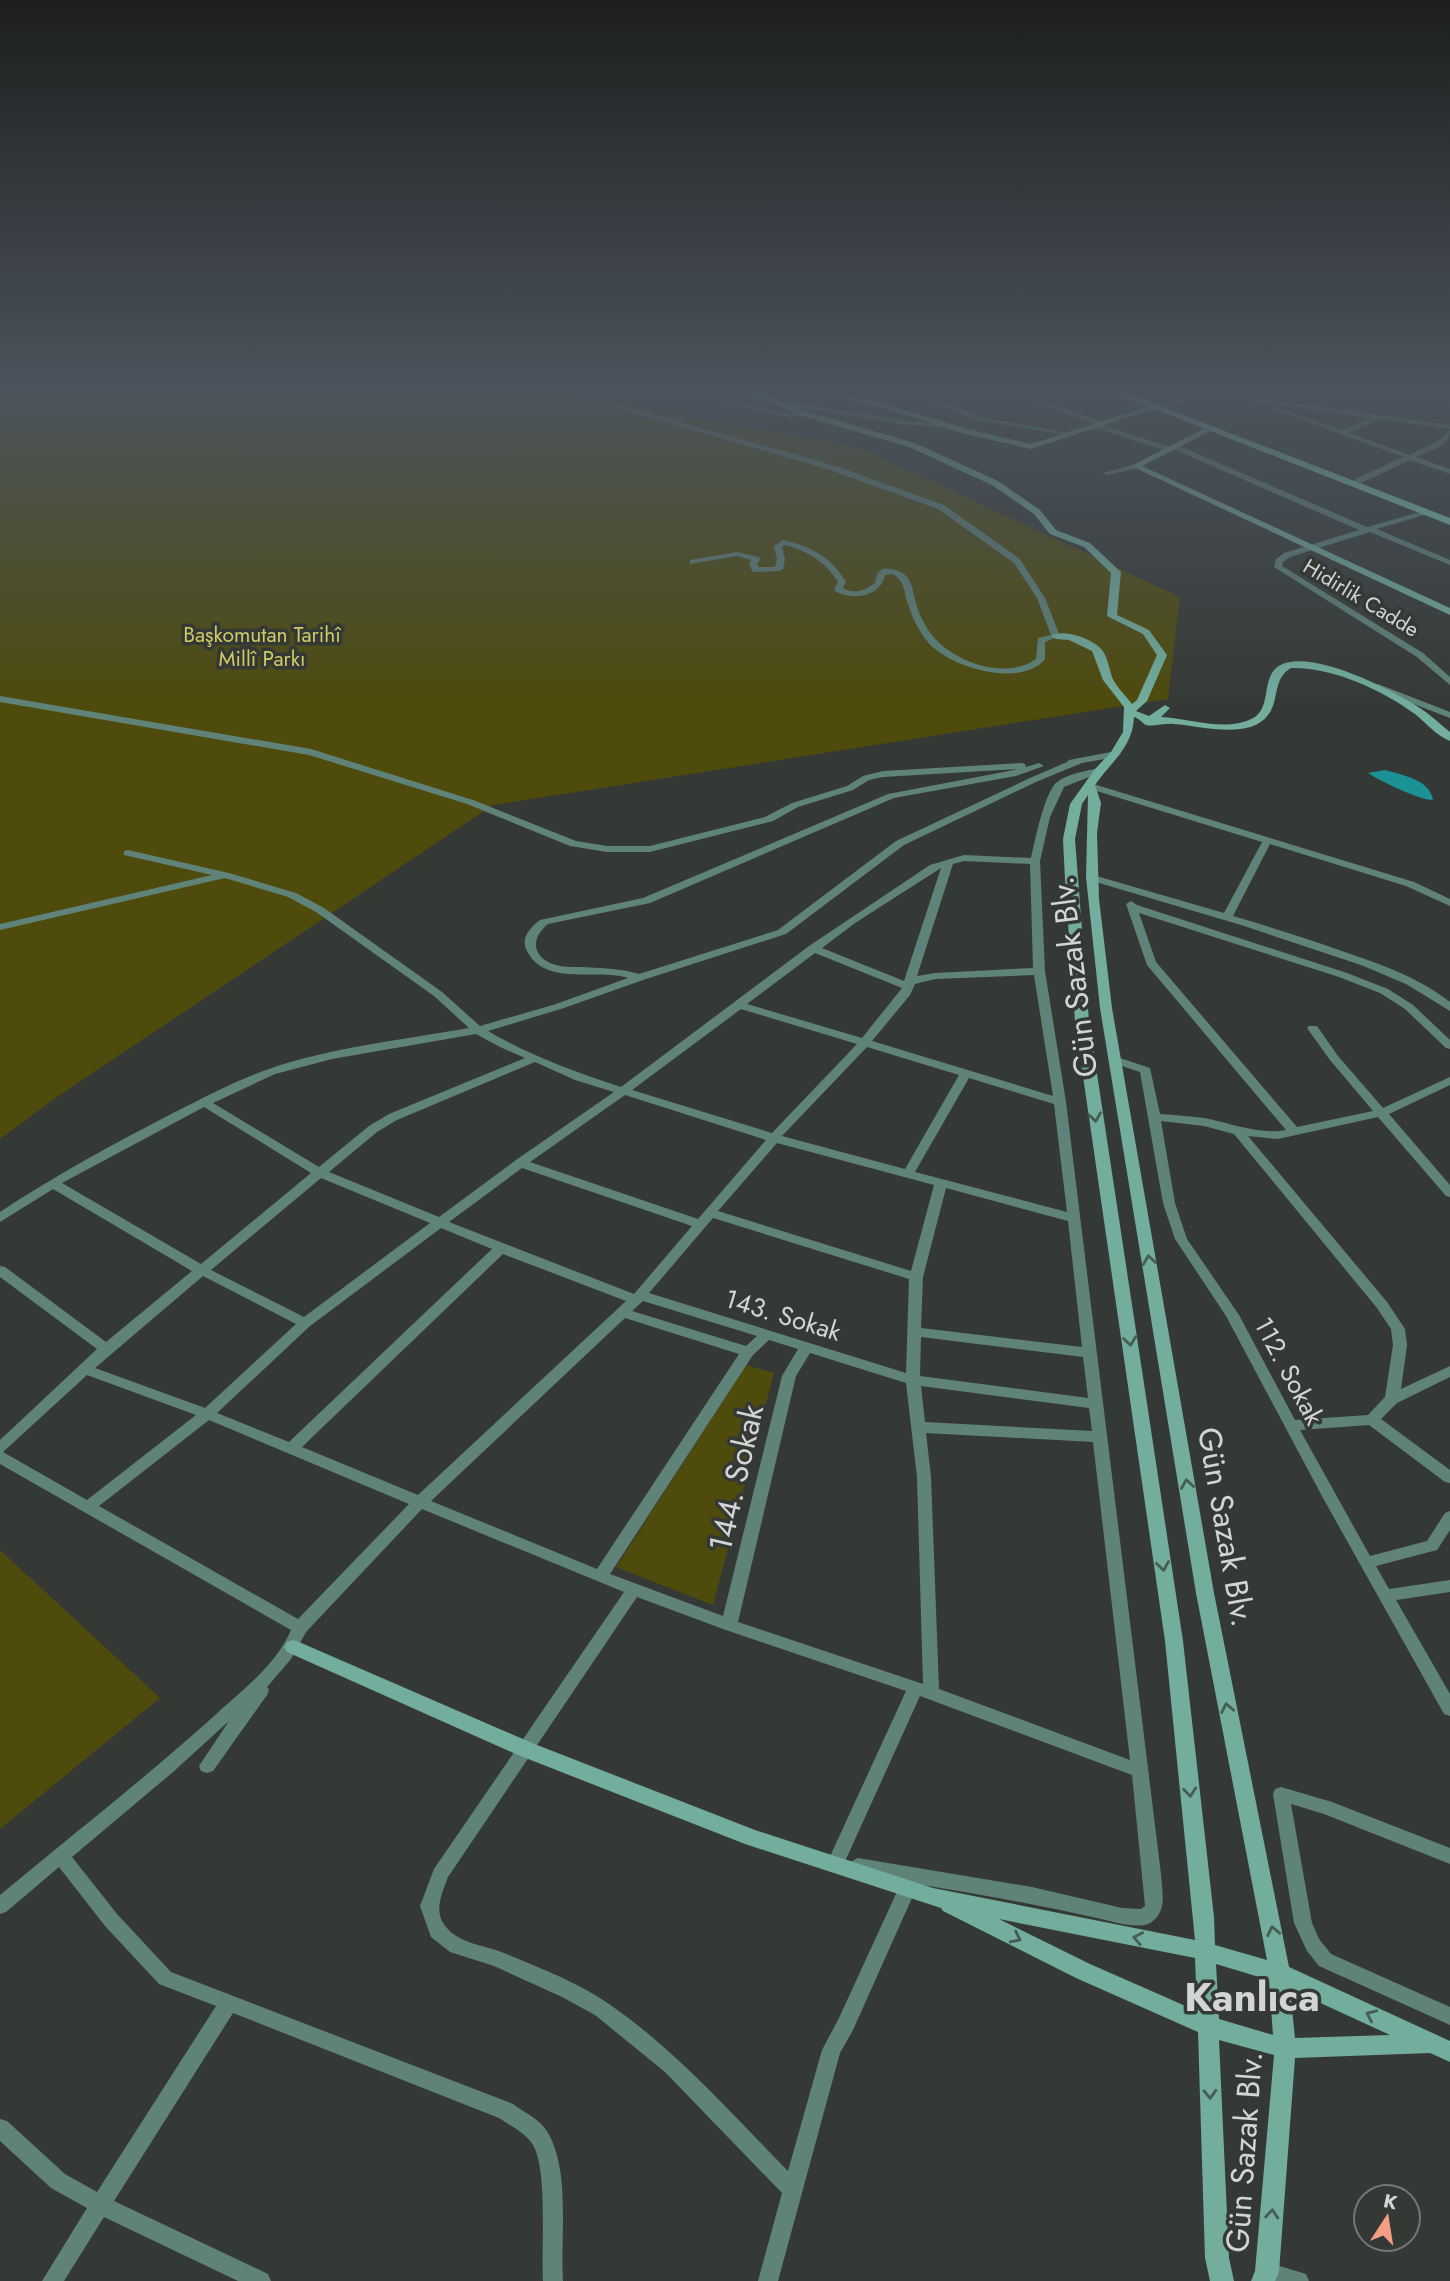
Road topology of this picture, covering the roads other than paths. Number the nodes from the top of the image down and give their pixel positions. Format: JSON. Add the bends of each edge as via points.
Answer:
{"nodes":[{"id":1,"x":906,"y":494,"type":"edge"},
{"id":2,"x":1012,"y":494,"type":"edge"},
{"id":3,"x":1198,"y":494,"type":"edge"},
{"id":4,"x":1283,"y":494,"type":"edge"},
{"id":5,"x":1379,"y":494,"type":"edge"},
{"id":6,"x":1393,"y":494,"type":"edge"},
{"id":7,"x":1424,"y":512,"type":"junction"},
{"id":8,"x":1450,"y":516,"type":"edge"},
{"id":9,"x":1450,"y":522,"type":"edge"},
{"id":10,"x":1368,"y":530,"type":"junction"},
{"id":11,"x":1314,"y":547,"type":"junction"},
{"id":12,"x":694,"y":562,"type":"dead end"},
{"id":13,"x":1450,"y":563,"type":"edge"},
{"id":14,"x":1450,"y":612,"type":"edge"},
{"id":15,"x":1056,"y":636,"type":"junction"},
{"id":16,"x":1361,"y":681,"type":"junction"},
{"id":17,"x":1450,"y":682,"type":"edge"},
{"id":18,"x":1115,"y":691,"type":"junction"},
{"id":19,"x":0,"y":699,"type":"edge"},
{"id":20,"x":1142,"y":701,"type":"junction"},
{"id":21,"x":1165,"y":709,"type":"junction"},
{"id":22,"x":1129,"y":712,"type":"junction"},
{"id":23,"x":1450,"y":715,"type":"edge"},
{"id":24,"x":1151,"y":720,"type":"junction"},
{"id":25,"x":1227,"y":725,"type":"junction"},
{"id":26,"x":1128,"y":732,"type":"junction"},
{"id":27,"x":1450,"y":738,"type":"edge"},
{"id":28,"x":1116,"y":754,"type":"junction"},
{"id":29,"x":1079,"y":761,"type":"junction"},
{"id":30,"x":1039,"y":766,"type":"junction"},
{"id":31,"x":1094,"y":778,"type":"junction"},
{"id":32,"x":1268,"y":839,"type":"junction"},
{"id":33,"x":128,"y":853,"type":"dead end"},
{"id":34,"x":1035,"y":861,"type":"junction"},
{"id":35,"x":948,"y":862,"type":"junction"},
{"id":36,"x":225,"y":875,"type":"junction"},
{"id":37,"x":1093,"y":878,"type":"junction"},
{"id":38,"x":1126,"y":888,"type":"junction"},
{"id":39,"x":1450,"y":903,"type":"edge"},
{"id":40,"x":1132,"y":907,"type":"junction"},
{"id":41,"x":1227,"y":917,"type":"junction"},
{"id":42,"x":0,"y":927,"type":"edge"},
{"id":43,"x":813,"y":948,"type":"junction"},
{"id":44,"x":1039,"y":971,"type":"junction"},
{"id":45,"x":639,"y":978,"type":"junction"},
{"id":46,"x":909,"y":984,"type":"junction"},
{"id":47,"x":737,"y":1004,"type":"junction"},
{"id":48,"x":1450,"y":1009,"type":"edge"},
{"id":49,"x":1313,"y":1028,"type":"dead end"},
{"id":50,"x":478,"y":1030,"type":"junction"},
{"id":51,"x":863,"y":1045,"type":"junction"},
{"id":52,"x":1450,"y":1046,"type":"edge"},
{"id":53,"x":535,"y":1058,"type":"junction"},
{"id":54,"x":1114,"y":1060,"type":"junction"},
{"id":55,"x":965,"y":1074,"type":"junction"},
{"id":56,"x":1450,"y":1082,"type":"edge"},
{"id":57,"x":623,"y":1091,"type":"junction"},
{"id":58,"x":204,"y":1102,"type":"junction"},
{"id":59,"x":1060,"y":1102,"type":"junction"},
{"id":60,"x":1381,"y":1113,"type":"junction"},
{"id":61,"x":1156,"y":1117,"type":"junction"},
{"id":62,"x":1238,"y":1131,"type":"junction"},
{"id":63,"x":1294,"y":1131,"type":"junction"},
{"id":64,"x":774,"y":1138,"type":"junction"},
{"id":65,"x":520,"y":1163,"type":"junction"},
{"id":66,"x":318,"y":1172,"type":"junction"},
{"id":67,"x":908,"y":1174,"type":"junction"},
{"id":68,"x":52,"y":1183,"type":"junction"},
{"id":69,"x":941,"y":1183,"type":"junction"},
{"id":70,"x":1450,"y":1193,"type":"edge"},
{"id":71,"x":0,"y":1218,"type":"edge"},
{"id":72,"x":705,"y":1218,"type":"junction"},
{"id":73,"x":1073,"y":1218,"type":"junction"},
{"id":74,"x":439,"y":1223,"type":"junction"},
{"id":75,"x":501,"y":1248,"type":"junction"},
{"id":76,"x":0,"y":1270,"type":"edge"},
{"id":77,"x":201,"y":1270,"type":"junction"},
{"id":78,"x":916,"y":1277,"type":"junction"},
{"id":79,"x":638,"y":1297,"type":"junction"},
{"id":80,"x":623,"y":1313,"type":"junction"},
{"id":81,"x":304,"y":1322,"type":"junction"},
{"id":82,"x":915,"y":1332,"type":"junction"},
{"id":83,"x":765,"y":1336,"type":"junction"},
{"id":84,"x":806,"y":1348,"type":"junction"},
{"id":85,"x":106,"y":1349,"type":"junction"},
{"id":86,"x":748,"y":1352,"type":"junction"},
{"id":87,"x":1090,"y":1353,"type":"junction"},
{"id":88,"x":84,"y":1369,"type":"junction"},
{"id":89,"x":1450,"y":1371,"type":"edge"},
{"id":90,"x":913,"y":1380,"type":"junction"},
{"id":91,"x":1392,"y":1399,"type":"junction"},
{"id":92,"x":1096,"y":1404,"type":"junction"},
{"id":93,"x":207,"y":1414,"type":"junction"},
{"id":94,"x":1372,"y":1420,"type":"junction"},
{"id":95,"x":1290,"y":1425,"type":"junction"},
{"id":96,"x":918,"y":1427,"type":"junction"},
{"id":97,"x":1100,"y":1437,"type":"junction"},
{"id":98,"x":0,"y":1448,"type":"edge"},
{"id":99,"x":291,"y":1449,"type":"junction"},
{"id":100,"x":0,"y":1457,"type":"edge"},
{"id":101,"x":1450,"y":1478,"type":"edge"},
{"id":102,"x":421,"y":1501,"type":"junction"},
{"id":103,"x":88,"y":1507,"type":"junction"},
{"id":104,"x":1450,"y":1517,"type":"edge"},
{"id":105,"x":1368,"y":1562,"type":"junction"},
{"id":106,"x":600,"y":1577,"type":"junction"},
{"id":107,"x":1450,"y":1586,"type":"edge"},
{"id":108,"x":634,"y":1590,"type":"junction"},
{"id":109,"x":1387,"y":1595,"type":"junction"},
{"id":110,"x":729,"y":1625,"type":"junction"},
{"id":111,"x":300,"y":1628,"type":"junction"},
{"id":112,"x":293,"y":1647,"type":"junction"},
{"id":113,"x":275,"y":1669,"type":"junction"},
{"id":114,"x":923,"y":1690,"type":"junction"},
{"id":115,"x":1450,"y":1709,"type":"edge"},
{"id":116,"x":525,"y":1749,"type":"junction"},
{"id":117,"x":207,"y":1766,"type":"dead end"},
{"id":118,"x":1140,"y":1771,"type":"junction"},
{"id":119,"x":61,"y":1856,"type":"junction"},
{"id":120,"x":1450,"y":1856,"type":"edge"},
{"id":121,"x":827,"y":1861,"type":"junction"},
{"id":122,"x":907,"y":1889,"type":"junction"},
{"id":123,"x":933,"y":1897,"type":"junction"},
{"id":124,"x":0,"y":1906,"type":"edge"},
{"id":125,"x":1205,"y":1951,"type":"junction"},
{"id":126,"x":1279,"y":1973,"type":"junction"},
{"id":127,"x":228,"y":2004,"type":"junction"},
{"id":128,"x":1450,"y":2016,"type":"edge"},
{"id":129,"x":1207,"y":2026,"type":"junction"},
{"id":130,"x":1285,"y":2048,"type":"junction"},
{"id":131,"x":1441,"y":2048,"type":"edge"},
{"id":132,"x":0,"y":2128,"type":"edge"},
{"id":133,"x":793,"y":2190,"type":"junction"},
{"id":134,"x":100,"y":2205,"type":"junction"},
{"id":135,"x":1265,"y":2276,"type":"edge"},
{"id":136,"x":52,"y":2281,"type":"edge"},
{"id":137,"x":261,"y":2281,"type":"edge"},
{"id":138,"x":553,"y":2281,"type":"edge"},
{"id":139,"x":768,"y":2281,"type":"edge"},
{"id":140,"x":1222,"y":2281,"type":"edge"},
{"id":141,"x":1299,"y":2281,"type":"edge"}],
"edges":[{"from":1,"to":15,"type":"street","via":[[941,507],[1017,561],[1041,598]]},
{"from":2,"to":20,"type":"street","via":[[1037,512],[1054,532],[1087,545],[1116,572],[1112,616],[1146,632],[1162,655]]},
{"from":3,"to":11,"type":"street"},
{"from":4,"to":10,"type":"street"},
{"from":5,"to":7,"type":"main road"},
{"from":6,"to":8,"type":"main road"},
{"from":7,"to":9,"type":"main road"},
{"from":7,"to":10,"type":"street","name":"Hidirlik Cadde"},
{"from":10,"to":11,"type":"street","name":"Hidirlik Cadde"},
{"from":10,"to":13,"type":"street"},
{"from":11,"to":14,"type":"street"},
{"from":11,"to":17,"type":"street","name":"Hidirlik Cadde","via":[[1287,555],[1278,567],[1420,655]]},
{"from":12,"to":15,"type":"street","via":[[737,554],[756,559],[756,570],[772,572],[782,566],[778,546],[783,542],[835,569],[842,582],[838,589],[845,594],[872,589],[885,571],[896,572],[905,580],[934,645],[957,662],[974,667],[1006,669],[1039,662],[1041,640]]},
{"from":15,"to":18,"type":"street","via":[[1071,637],[1096,649]]},
{"from":16,"to":23,"type":"street"},
{"from":16,"to":25,"type":"street","via":[[1314,666],[1286,665],[1275,678],[1269,708],[1262,716],[1254,722]]},
{"from":16,"to":27,"type":"street","via":[[1409,705]]},
{"from":18,"to":20,"type":"street"},
{"from":18,"to":22,"type":"street"},
{"from":19,"to":30,"type":"street","via":[[311,752],[470,802],[574,844],[618,850],[649,849],[769,819],[883,774]]},
{"from":20,"to":21,"type":"street"},
{"from":20,"to":22,"type":"street"},
{"from":21,"to":24,"type":"street"},
{"from":21,"to":25,"type":"street"},
{"from":22,"to":24,"type":"street"},
{"from":22,"to":26,"type":"street"},
{"from":24,"to":25,"type":"street"},
{"from":24,"to":26,"type":"street"},
{"from":26,"to":28,"type":"street","name":"Gün Sazak Blv."},
{"from":28,"to":29,"type":"street"},
{"from":28,"to":31,"type":"street","name":"Gün Sazak Blv."},
{"from":29,"to":30,"type":"street"},
{"from":29,"to":45,"type":"street","via":[[900,843],[791,928]]},
{"from":30,"to":45,"type":"street","via":[[891,796],[646,901],[544,922],[532,934],[532,954],[546,965]]},
{"from":31,"to":32,"type":"street","via":[[1118,796]]},
{"from":31,"to":34,"type":"street","via":[[1081,775],[1060,785],[1045,817]]},
{"from":31,"to":37,"type":"street","name":"Gün Sazak Blv."},
{"from":31,"to":125,"type":"street","name":"Gün Sazak Blv.","one_way":true,"via":[[1076,804],[1069,839],[1082,1021],[1174,1641]]},
{"from":32,"to":39,"type":"street","via":[[1410,884]]},
{"from":32,"to":41,"type":"street"},
{"from":33,"to":36,"type":"street"},
{"from":34,"to":35,"type":"street","via":[[964,858]]},
{"from":34,"to":44,"type":"street"},
{"from":35,"to":43,"type":"street"},
{"from":35,"to":46,"type":"street"},
{"from":36,"to":42,"type":"street"},
{"from":36,"to":50,"type":"street","via":[[292,895],[320,910],[438,994]]},
{"from":37,"to":38,"type":"street"},
{"from":37,"to":54,"type":"street","name":"Gün Sazak Blv."},
{"from":38,"to":40,"type":"street"},
{"from":38,"to":41,"type":"street"},
{"from":40,"to":52,"type":"street","via":[[1384,991],[1409,1007]]},
{"from":40,"to":63,"type":"street","via":[[1152,963]]},
{"from":41,"to":48,"type":"street","via":[[1394,973],[1424,988]]},
{"from":43,"to":46,"type":"street"},
{"from":43,"to":47,"type":"street"},
{"from":44,"to":46,"type":"street","via":[[935,976]]},
{"from":44,"to":59,"type":"street"},
{"from":45,"to":50,"type":"street"},
{"from":46,"to":51,"type":"street"},
{"from":47,"to":51,"type":"street"},
{"from":47,"to":57,"type":"street"},
{"from":49,"to":60,"type":"street"},
{"from":50,"to":53,"type":"street"},
{"from":50,"to":58,"type":"street","via":[[331,1056],[271,1072]]},
{"from":51,"to":55,"type":"street"},
{"from":51,"to":64,"type":"street"},
{"from":53,"to":57,"type":"street"},
{"from":53,"to":66,"type":"street","via":[[393,1117]]},
{"from":54,"to":61,"type":"street","name":"112. Sokak","via":[[1146,1070]]},
{"from":126,"to":54,"type":"street","name":"Gün Sazak Blv.","one_way":true,"via":[[1205,1593]]},
{"from":55,"to":59,"type":"street"},
{"from":55,"to":67,"type":"street"},
{"from":56,"to":60,"type":"street"},
{"from":57,"to":64,"type":"street"},
{"from":57,"to":65,"type":"street"},
{"from":58,"to":66,"type":"street","name":"143. Sokak"},
{"from":58,"to":68,"type":"street"},
{"from":59,"to":73,"type":"street"},
{"from":60,"to":63,"type":"street"},
{"from":60,"to":70,"type":"street"},
{"from":61,"to":62,"type":"street"},
{"from":61,"to":95,"type":"street","name":"112. Sokak","via":[[1169,1203],[1181,1239],[1232,1315]]},
{"from":62,"to":63,"type":"street","via":[[1278,1135]]},
{"from":62,"to":91,"type":"street","via":[[1398,1329]]},
{"from":64,"to":67,"type":"street"},
{"from":64,"to":72,"type":"street"},
{"from":65,"to":72,"type":"street"},
{"from":65,"to":74,"type":"street"},
{"from":66,"to":74,"type":"street","name":"143. Sokak"},
{"from":66,"to":77,"type":"street"},
{"from":67,"to":69,"type":"street"},
{"from":68,"to":71,"type":"street"},
{"from":68,"to":77,"type":"street"},
{"from":69,"to":73,"type":"street"},
{"from":69,"to":78,"type":"street"},
{"from":72,"to":78,"type":"street"},
{"from":72,"to":79,"type":"street"},
{"from":73,"to":87,"type":"street"},
{"from":74,"to":75,"type":"street","name":"143. Sokak"},
{"from":74,"to":81,"type":"street"},
{"from":75,"to":79,"type":"street","name":"143. Sokak"},
{"from":75,"to":99,"type":"street"},
{"from":76,"to":85,"type":"street"},
{"from":77,"to":81,"type":"street"},
{"from":77,"to":85,"type":"street"},
{"from":78,"to":82,"type":"street"},
{"from":79,"to":80,"type":"street"},
{"from":79,"to":83,"type":"street","name":"143. Sokak"},
{"from":80,"to":86,"type":"street"},
{"from":80,"to":102,"type":"street"},
{"from":81,"to":93,"type":"street"},
{"from":82,"to":87,"type":"street"},
{"from":82,"to":90,"type":"street"},
{"from":83,"to":84,"type":"street","name":"143. Sokak"},
{"from":83,"to":86,"type":"street"},
{"from":84,"to":90,"type":"street","name":"143. Sokak"},
{"from":84,"to":110,"type":"street","name":"144. Sokak","via":[[789,1376]]},
{"from":85,"to":88,"type":"street"},
{"from":86,"to":106,"type":"street"},
{"from":87,"to":92,"type":"street"},
{"from":88,"to":93,"type":"street"},
{"from":88,"to":98,"type":"street"},
{"from":89,"to":91,"type":"street"},
{"from":90,"to":92,"type":"street","name":"143. Sokak"},
{"from":90,"to":96,"type":"street"},
{"from":91,"to":94,"type":"street"},
{"from":92,"to":97,"type":"street"},
{"from":93,"to":99,"type":"street"},
{"from":93,"to":103,"type":"street"},
{"from":94,"to":95,"type":"street"},
{"from":94,"to":101,"type":"street"},
{"from":95,"to":105,"type":"street","name":"112. Sokak"},
{"from":96,"to":97,"type":"street"},
{"from":96,"to":114,"type":"street","via":[[924,1477]]},
{"from":97,"to":118,"type":"street"},
{"from":99,"to":102,"type":"street"},
{"from":100,"to":103,"type":"street"},
{"from":102,"to":106,"type":"street"},
{"from":102,"to":111,"type":"street"},
{"from":103,"to":111,"type":"street"},
{"from":104,"to":105,"type":"street","via":[[1432,1546]]},
{"from":105,"to":109,"type":"street","name":"112. Sokak"},
{"from":106,"to":108,"type":"street"},
{"from":107,"to":109,"type":"street"},
{"from":108,"to":110,"type":"street"},
{"from":108,"to":116,"type":"street"},
{"from":109,"to":115,"type":"street","name":"112. Sokak"},
{"from":110,"to":114,"type":"street"},
{"from":111,"to":112,"type":"street"},
{"from":112,"to":113,"type":"street"},
{"from":112,"to":116,"type":"street"},
{"from":113,"to":117,"type":"street"},
{"from":113,"to":119,"type":"street"},
{"from":114,"to":118,"type":"street"},
{"from":114,"to":121,"type":"street"},
{"from":116,"to":121,"type":"street","via":[[752,1838]]},
{"from":116,"to":133,"type":"street","via":[[440,1874],[429,1906],[437,1931],[456,1946],[557,1985],[602,2010],[672,2066]]},
{"from":118,"to":121,"type":"street","via":[[1154,1909],[1144,1917]]},
{"from":119,"to":124,"type":"street"},
{"from":119,"to":127,"type":"street","via":[[165,1978]]},
{"from":120,"to":128,"type":"street","via":[[1281,1794],[1303,1923],[1313,1945],[1325,1960]]},
{"from":121,"to":122,"type":"street"},
{"from":122,"to":123,"type":"street"},
{"from":122,"to":133,"type":"street","via":[[831,2050]]},
{"from":125,"to":123,"type":"street","one_way":true},
{"from":123,"to":129,"type":"street","one_way":true},
{"from":125,"to":126,"type":"street"},
{"from":125,"to":129,"type":"street","name":"Gün Sazak Blv."},
{"from":126,"to":130,"type":"street","name":"Gün Sazak Blv."},
{"from":131,"to":126,"type":"street","one_way":true},
{"from":127,"to":134,"type":"street"},
{"from":127,"to":138,"type":"street","via":[[506,2111],[524,2123],[539,2136],[549,2156]]},
{"from":129,"to":130,"type":"street"},
{"from":129,"to":140,"type":"street","name":"Gün Sazak Blv.","one_way":true,"via":[[1217,2258]]},
{"from":130,"to":131,"type":"street"},
{"from":135,"to":130,"type":"street","name":"Gün Sazak Blv.","one_way":true},
{"from":132,"to":134,"type":"street","via":[[58,2181]]},
{"from":133,"to":139,"type":"street"},
{"from":134,"to":136,"type":"street"},
{"from":134,"to":137,"type":"street"},
{"from":135,"to":141,"type":"street"}]}
